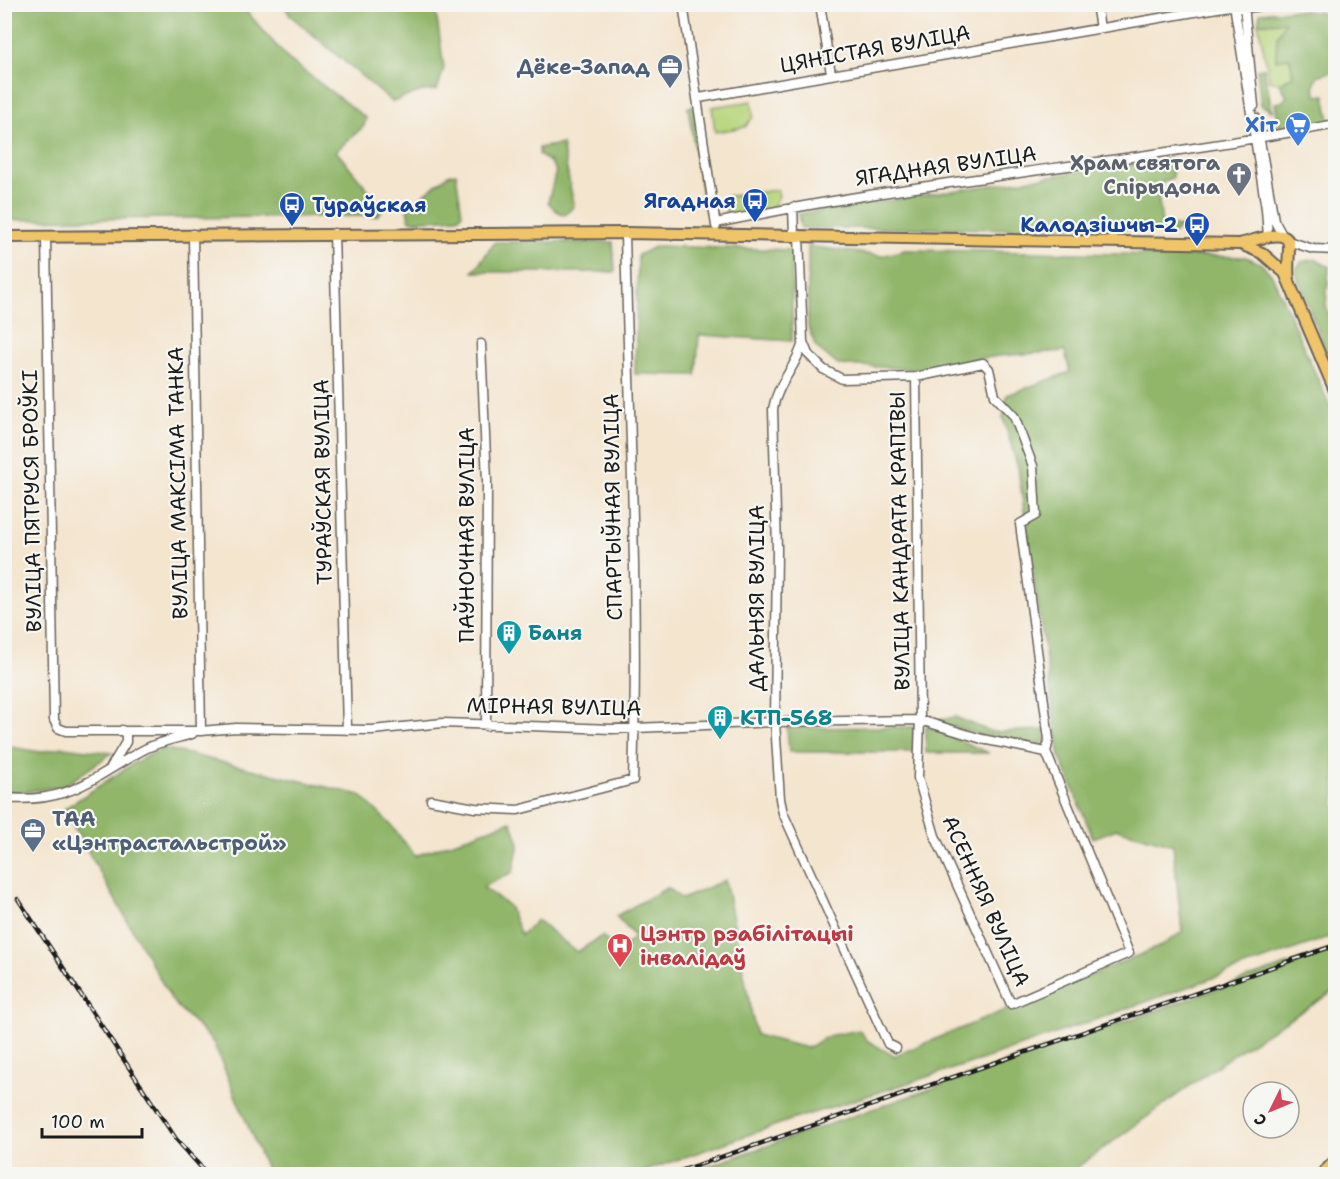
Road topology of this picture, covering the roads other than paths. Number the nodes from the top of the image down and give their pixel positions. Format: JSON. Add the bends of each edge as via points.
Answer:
{"nodes":[{"id":1,"x":683,"y":4,"type":"edge"},
{"id":2,"x":820,"y":4,"type":"edge"},
{"id":3,"x":1095,"y":4,"type":"edge"},
{"id":4,"x":1279,"y":4,"type":"edge"},
{"id":5,"x":1234,"y":5,"type":"edge"},
{"id":6,"x":1244,"y":6,"type":"edge"},
{"id":7,"x":1100,"y":28,"type":"junction"},
{"id":8,"x":831,"y":74,"type":"junction"},
{"id":9,"x":699,"y":98,"type":"junction"},
{"id":10,"x":1335,"y":124,"type":"edge"},
{"id":11,"x":1256,"y":139,"type":"junction"},
{"id":12,"x":1263,"y":179,"type":"junction"},
{"id":13,"x":1263,"y":197,"type":"junction"},
{"id":14,"x":793,"y":207,"type":"junction"},
{"id":15,"x":717,"y":228,"type":"junction"},
{"id":16,"x":334,"y":233,"type":"junction"},
{"id":17,"x":625,"y":233,"type":"junction"},
{"id":18,"x":193,"y":234,"type":"junction"},
{"id":19,"x":796,"y":235,"type":"junction"},
{"id":20,"x":4,"y":237,"type":"edge"},
{"id":21,"x":46,"y":237,"type":"junction"},
{"id":22,"x":1268,"y":237,"type":"junction"},
{"id":23,"x":1285,"y":238,"type":"junction"},
{"id":24,"x":1254,"y":241,"type":"junction"},
{"id":25,"x":1239,"y":244,"type":"junction"},
{"id":26,"x":1313,"y":249,"type":"junction"},
{"id":27,"x":1335,"y":250,"type":"edge"},
{"id":28,"x":1287,"y":255,"type":"junction"},
{"id":29,"x":1270,"y":258,"type":"junction"},
{"id":30,"x":1289,"y":281,"type":"junction"},
{"id":31,"x":802,"y":342,"type":"junction"},
{"id":32,"x":481,"y":344,"type":"dead end"},
{"id":33,"x":916,"y":376,"type":"junction"},
{"id":34,"x":1335,"y":393,"type":"edge"},
{"id":35,"x":920,"y":720,"type":"junction"},
{"id":36,"x":775,"y":722,"type":"junction"},
{"id":37,"x":486,"y":726,"type":"junction"},
{"id":38,"x":635,"y":727,"type":"junction"},
{"id":39,"x":58,"y":728,"type":"joint"},
{"id":40,"x":122,"y":730,"type":"junction"},
{"id":41,"x":347,"y":730,"type":"junction"},
{"id":42,"x":201,"y":731,"type":"junction"},
{"id":43,"x":1046,"y":752,"type":"junction"},
{"id":44,"x":107,"y":772,"type":"junction"},
{"id":45,"x":4,"y":798,"type":"edge"},
{"id":46,"x":431,"y":800,"type":"dead end"},
{"id":47,"x":896,"y":1048,"type":"dead end"},
{"id":48,"x":1335,"y":1160,"type":"edge"},
{"id":49,"x":1322,"y":1174,"type":"edge"}],
"edges":[{"from":1,"to":9,"type":"street"},
{"from":2,"to":8,"type":"street"},
{"from":3,"to":7,"type":"street"},
{"from":4,"to":6,"type":"street","name":"ЦЯНІСТАЯ ВУЛІЦА"},
{"from":5,"to":6,"type":"street","name":"ЦЯНІСТАЯ ВУЛІЦА"},
{"from":5,"to":7,"type":"street","name":"ЦЯНІСТАЯ ВУЛІЦА"},
{"from":5,"to":11,"type":"street"},
{"from":6,"to":11,"type":"street"},
{"from":7,"to":8,"type":"street","name":"ЦЯНІСТАЯ ВУЛІЦА"},
{"from":8,"to":9,"type":"street","name":"ЦЯНІСТАЯ ВУЛІЦА"},
{"from":9,"to":15,"type":"street"},
{"from":10,"to":11,"type":"street","name":"ЯГАДНАЯ ВУЛІЦА"},
{"from":11,"to":12,"type":"street"},
{"from":11,"to":14,"type":"street","name":"ЯГАДНАЯ ВУЛІЦА"},
{"from":12,"to":13,"type":"street"},
{"from":12,"to":23,"type":"street","via":[[1274,220]]},
{"from":13,"to":22,"type":"street"},
{"from":13,"to":24,"type":"street","via":[[1264,232]]},
{"from":14,"to":15,"type":"street","name":"ЯГАДНАЯ ВУЛІЦА"},
{"from":14,"to":19,"type":"street"},
{"from":15,"to":17,"type":"main road"},
{"from":15,"to":19,"type":"main road"},
{"from":16,"to":17,"type":"main road"},
{"from":16,"to":18,"type":"main road"},
{"from":16,"to":41,"type":"street","name":"ТУРАЎСКАЯ ВУЛІЦА"},
{"from":17,"to":38,"type":"street","name":"СПАРТЫЎНАЯ ВУЛІЦА"},
{"from":18,"to":21,"type":"main road"},
{"from":18,"to":42,"type":"street","name":"ВУЛІЦА МАКСІМА ТАНКА"},
{"from":19,"to":25,"type":"main road"},
{"from":19,"to":31,"type":"street"},
{"from":20,"to":21,"type":"main road"},
{"from":21,"to":39,"type":"street","name":"ВУЛІЦА ПЯТРУСЯ БРОЎКІ","via":[[54,720]]},
{"from":22,"to":23,"type":"main road"},
{"from":22,"to":24,"type":"main road"},
{"from":22,"to":29,"type":"main road","via":[[1264,250]]},
{"from":23,"to":26,"type":"street"},
{"from":23,"to":28,"type":"main road"},
{"from":24,"to":25,"type":"main road"},
{"from":25,"to":29,"type":"main road"},
{"from":26,"to":27,"type":"street"},
{"from":26,"to":28,"type":"street"},
{"from":28,"to":29,"type":"main road","via":[[1277,260]]},
{"from":28,"to":30,"type":"main road"},
{"from":29,"to":30,"type":"main road"},
{"from":30,"to":34,"type":"main road"},
{"from":31,"to":33,"type":"street","via":[[808,354],[832,376]]},
{"from":31,"to":36,"type":"street","name":"ДАЛЬНЯЯ ВУЛІЦА","via":[[798,359],[778,388],[773,409],[777,549]]},
{"from":32,"to":37,"type":"street","name":"ПАЎНОЧНАЯ ВУЛІЦА","via":[[487,481]]},
{"from":33,"to":35,"type":"street","name":"ВУЛІЦА КАНДРАТА КРАПІВЫ"},
{"from":33,"to":43,"type":"street","name":"ВУЛІЦА КАНДРАТА КРАПІВЫ","via":[[987,364],[995,396],[1014,416],[1033,466],[1036,515],[1020,524],[1049,739]]},
{"from":35,"to":36,"type":"street","name":"МІРНАЯ ВУЛІЦА"},
{"from":35,"to":43,"type":"street","name":"МІРНАЯ ВУЛІЦА","via":[[982,739]]},
{"from":35,"to":43,"type":"street","name":"АСЕННЯЯ ВУЛІЦА","via":[[918,778],[924,804],[1011,1004],[1129,953]]},
{"from":36,"to":38,"type":"street","name":"МІРНАЯ ВУЛІЦА"},
{"from":36,"to":47,"type":"street","name":"ДАЛЬНЯЯ ВУЛІЦА","via":[[783,813],[888,1044]]},
{"from":37,"to":38,"type":"street","name":"МІРНАЯ ВУЛІЦА"},
{"from":37,"to":41,"type":"street","name":"МІРНАЯ ВУЛІЦА","via":[[443,723]]},
{"from":38,"to":46,"type":"street","name":"СПАРТЫЎНАЯ ВУЛІЦА","via":[[633,780],[518,810]]},
{"from":39,"to":40,"type":"street","name":"МІРНАЯ ВУЛІЦА"},
{"from":40,"to":42,"type":"street","name":"МІРНАЯ ВУЛІЦА"},
{"from":40,"to":44,"type":"street","via":[[126,742]]},
{"from":41,"to":42,"type":"street","name":"МІРНАЯ ВУЛІЦА"},
{"from":42,"to":44,"type":"street","via":[[152,746]]},
{"from":44,"to":45,"type":"street","via":[[65,794],[36,799]]},
{"from":48,"to":49,"type":"main road"}]}
